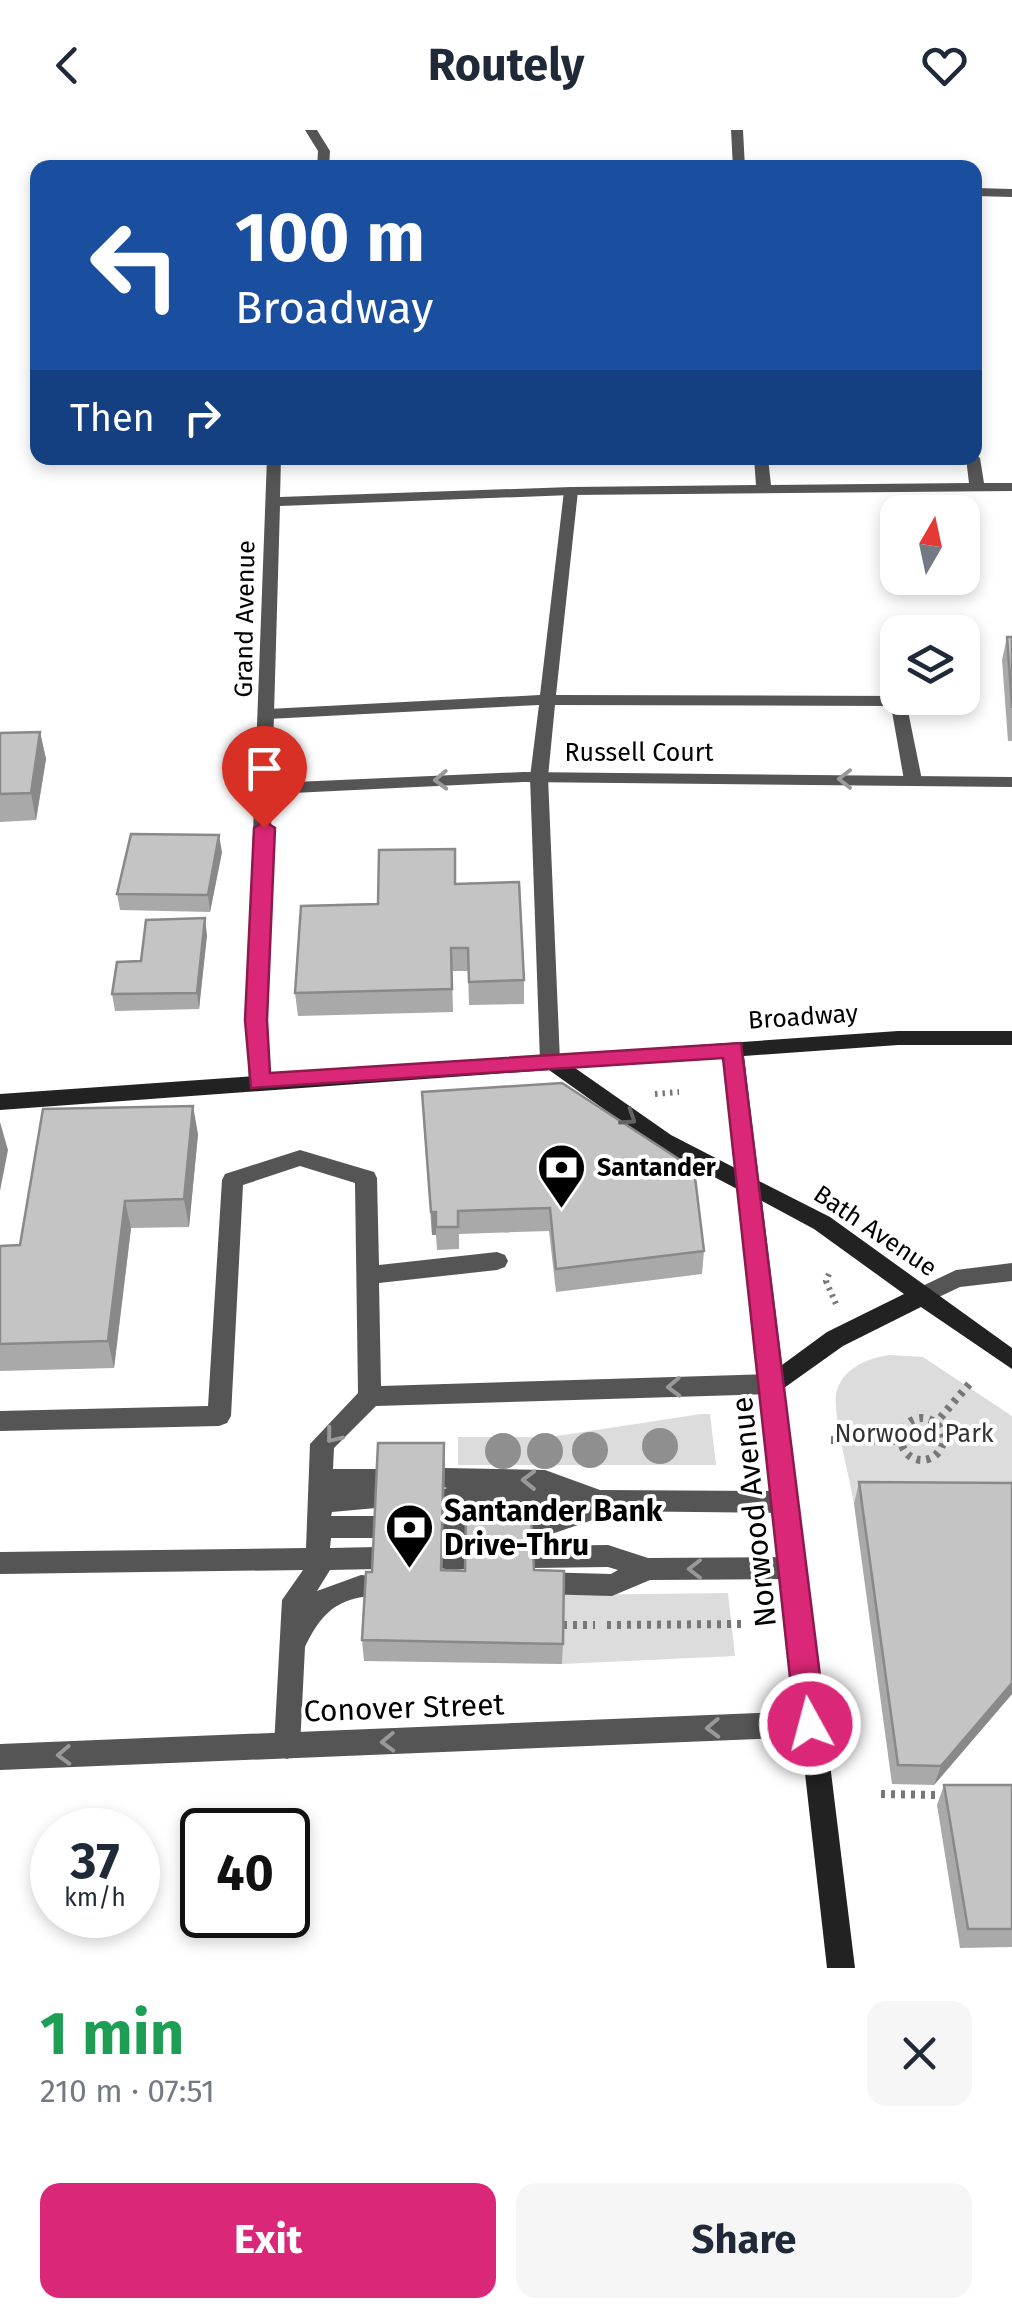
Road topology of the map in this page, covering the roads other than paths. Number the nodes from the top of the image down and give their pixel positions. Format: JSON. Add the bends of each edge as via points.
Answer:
{"nodes":[{"id":1,"x":311,"y":130,"type":"edge"},
{"id":2,"x":737,"y":130,"type":"edge"},
{"id":3,"x":324,"y":160,"type":"edge"},
{"id":4,"x":739,"y":160,"type":"edge"},
{"id":5,"x":982,"y":192,"type":"edge"},
{"id":6,"x":1012,"y":193,"type":"edge"},
{"id":7,"x":274,"y":465,"type":"edge"},
{"id":8,"x":762,"y":465,"type":"edge"},
{"id":9,"x":974,"y":465,"type":"edge"},
{"id":10,"x":977,"y":487,"type":"junction"},
{"id":11,"x":1012,"y":487,"type":"edge"},
{"id":12,"x":764,"y":489,"type":"junction"},
{"id":13,"x":571,"y":491,"type":"junction"},
{"id":14,"x":272,"y":502,"type":"junction"},
{"id":15,"x":545,"y":700,"type":"junction"},
{"id":16,"x":268,"y":714,"type":"junction"},
{"id":17,"x":539,"y":777,"type":"junction"},
{"id":18,"x":913,"y":780,"type":"junction"},
{"id":19,"x":1012,"y":782,"type":"edge"},
{"id":20,"x":266,"y":789,"type":"junction"},
{"id":21,"x":1012,"y":1038,"type":"edge"},
{"id":22,"x":733,"y":1049,"type":"junction"},
{"id":23,"x":550,"y":1061,"type":"junction"},
{"id":24,"x":259,"y":1082,"type":"junction"},
{"id":25,"x":0,"y":1102,"type":"edge"},
{"id":26,"x":749,"y":1186,"type":"junction"},
{"id":27,"x":497,"y":1262,"type":"dead end"},
{"id":28,"x":1012,"y":1272,"type":"edge"},
{"id":29,"x":368,"y":1275,"type":"junction"},
{"id":30,"x":922,"y":1296,"type":"junction"},
{"id":31,"x":1012,"y":1360,"type":"edge"},
{"id":32,"x":772,"y":1384,"type":"junction"},
{"id":33,"x":370,"y":1396,"type":"junction"},
{"id":34,"x":0,"y":1421,"type":"edge"},
{"id":35,"x":378,"y":1489,"type":"edge"},
{"id":36,"x":444,"y":1489,"type":"edge"},
{"id":37,"x":320,"y":1502,"type":"junction"},
{"id":38,"x":610,"y":1502,"type":"junction"},
{"id":39,"x":786,"y":1502,"type":"junction"},
{"id":40,"x":443,"y":1526,"type":"edge"},
{"id":41,"x":376,"y":1528,"type":"edge"},
{"id":42,"x":318,"y":1558,"type":"junction"},
{"id":43,"x":376,"y":1558,"type":"edge"},
{"id":44,"x":0,"y":1564,"type":"edge"},
{"id":45,"x":792,"y":1568,"type":"junction"},
{"id":46,"x":532,"y":1570,"type":"edge"},
{"id":47,"x":291,"y":1663,"type":"junction"},
{"id":48,"x":810,"y":1724,"type":"junction"},
{"id":49,"x":287,"y":1746,"type":"junction"},
{"id":50,"x":0,"y":1757,"type":"edge"},
{"id":51,"x":841,"y":1968,"type":"edge"}],
"edges":[{"from":1,"to":3,"type":"street"},
{"from":2,"to":4,"type":"street"},
{"from":5,"to":6,"type":"street"},
{"from":7,"to":14,"type":"street","name":"Grand Avenue"},
{"from":8,"to":12,"type":"street"},
{"from":9,"to":10,"type":"street"},
{"from":10,"to":11,"type":"street"},
{"from":10,"to":12,"type":"street"},
{"from":12,"to":13,"type":"street"},
{"from":13,"to":14,"type":"street"},
{"from":13,"to":15,"type":"street"},
{"from":14,"to":16,"type":"street","name":"Grand Avenue"},
{"from":15,"to":16,"type":"street"},
{"from":15,"to":17,"type":"street"},
{"from":15,"to":18,"type":"street","via":[[898,701]]},
{"from":16,"to":20,"type":"street","name":"Grand Avenue"},
{"from":18,"to":17,"type":"street","name":"Russell Court","one_way":true},
{"from":17,"to":20,"type":"street","name":"Russell Court","one_way":true},
{"from":17,"to":23,"type":"street"},
{"from":18,"to":19,"type":"street","name":"Russell Court"},
{"from":20,"to":24,"type":"street","name":"Grand Avenue"},
{"from":21,"to":22,"type":"street","name":"Broadway"},
{"from":22,"to":23,"type":"street","name":"Broadway"},
{"from":22,"to":26,"type":"street","name":"Norwood Avenue"},
{"from":23,"to":24,"type":"street","name":"Broadway"},
{"from":23,"to":26,"type":"street","name":"Bath Avenue","one_way":true,"via":[[664,1141]]},
{"from":24,"to":25,"type":"street","name":"Broadway"},
{"from":26,"to":30,"type":"street","name":"Bath Avenue","via":[[822,1223]]},
{"from":26,"to":32,"type":"street","name":"Norwood Avenue"},
{"from":27,"to":29,"type":"street"},
{"from":28,"to":30,"type":"street","via":[[956,1279]]},
{"from":29,"to":33,"type":"street"},
{"from":29,"to":34,"type":"street","via":[[366,1178],[300,1158],[233,1180],[219,1416]]},
{"from":30,"to":31,"type":"street","name":"Bath Avenue"},
{"from":30,"to":32,"type":"street","via":[[835,1339]]},
{"from":32,"to":33,"type":"street","one_way":true},
{"from":32,"to":39,"type":"street","name":"Norwood Avenue"},
{"from":33,"to":37,"type":"street","one_way":true,"via":[[322,1444]]},
{"from":35,"to":37,"type":"street"},
{"from":38,"to":36,"type":"street","one_way":true},
{"from":37,"to":41,"type":"street"},
{"from":37,"to":42,"type":"street"},
{"from":38,"to":39,"type":"street"},
{"from":38,"to":40,"type":"street","via":[[543,1526]]},
{"from":39,"to":45,"type":"street","name":"Norwood Avenue"},
{"from":42,"to":43,"type":"street"},
{"from":42,"to":44,"type":"street"},
{"from":42,"to":47,"type":"street","via":[[317,1572],[295,1600]]},
{"from":42,"to":47,"type":"street","via":[[374,1586],[350,1588],[314,1609],[299,1628]]},
{"from":45,"to":46,"type":"street","one_way":true,"via":[[648,1569],[612,1584]]},
{"from":45,"to":48,"type":"street","name":"Norwood Avenue"},
{"from":47,"to":49,"type":"street"},
{"from":48,"to":49,"type":"street","name":"Conover Street","one_way":true},
{"from":48,"to":51,"type":"street","name":"Norwood Avenue"},
{"from":49,"to":50,"type":"street","name":"Conover Street","one_way":true}]}
